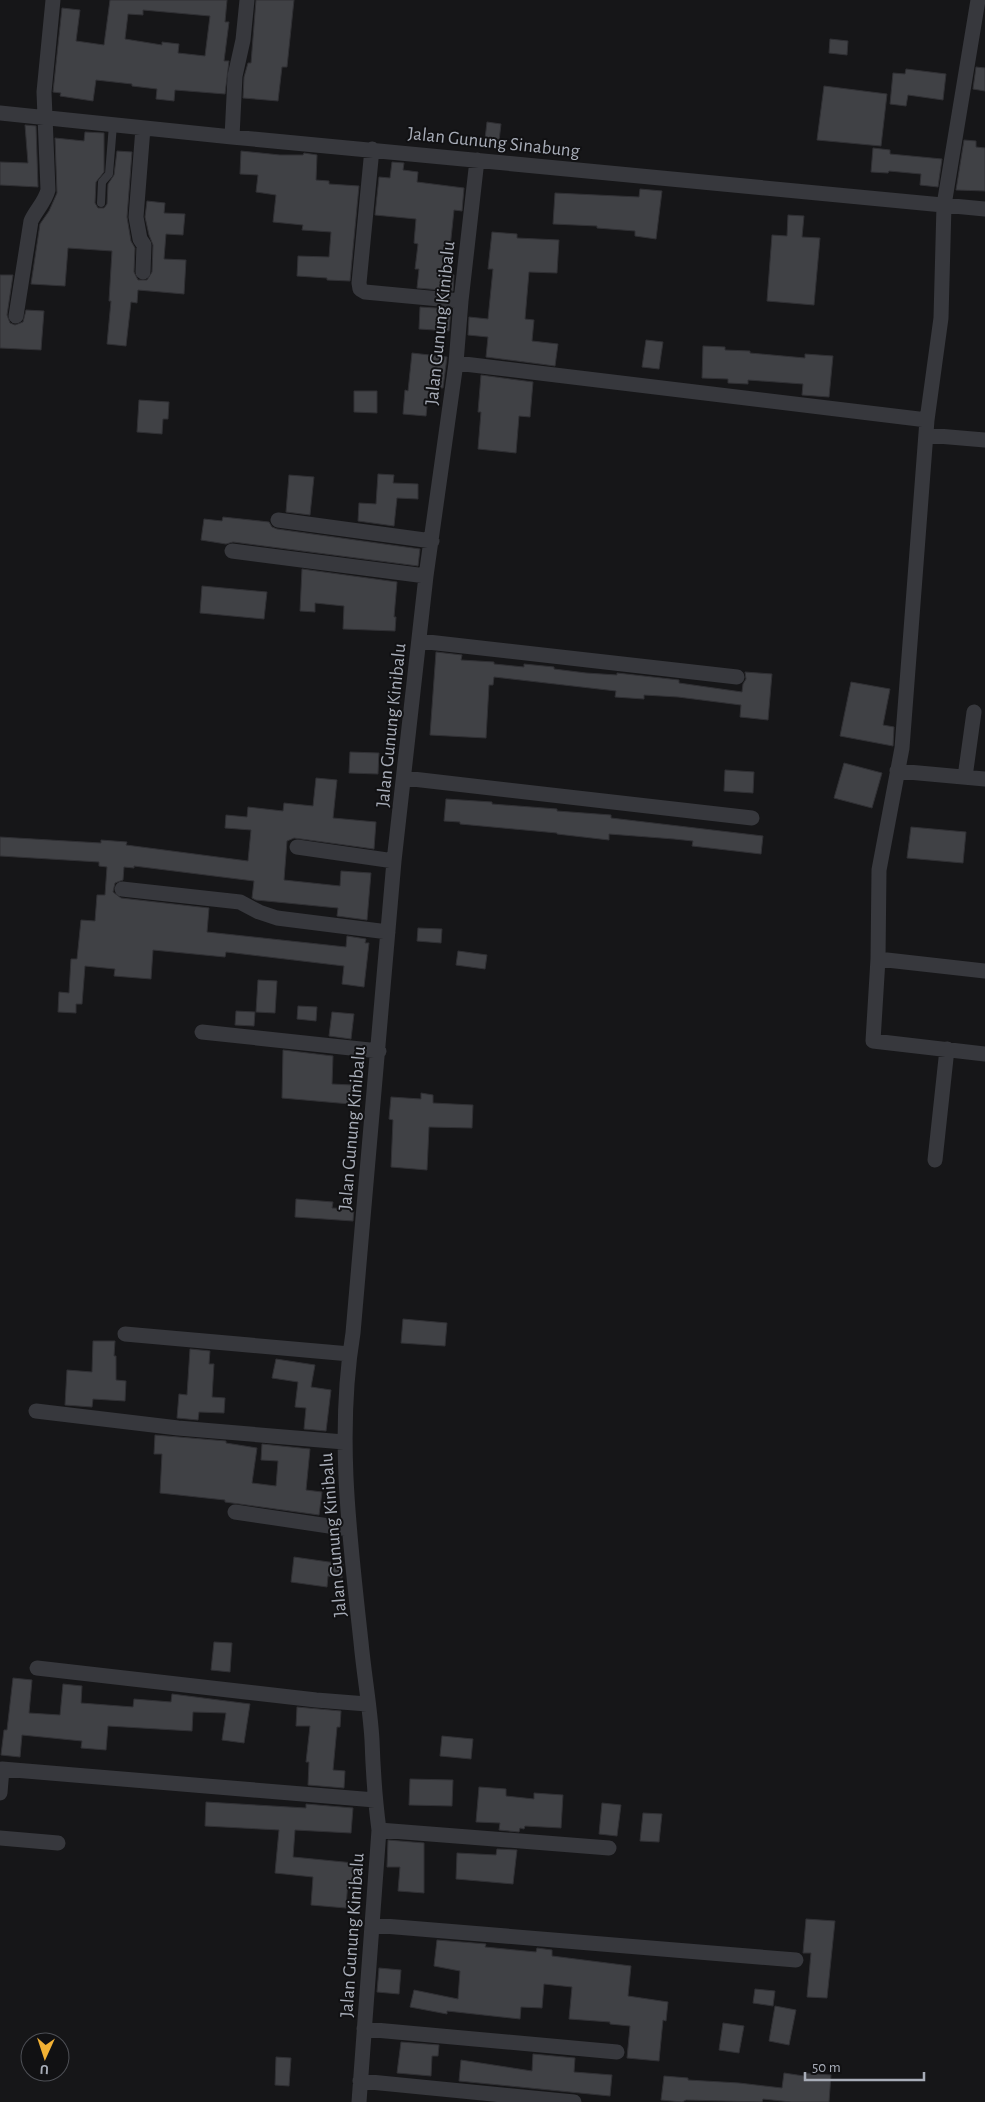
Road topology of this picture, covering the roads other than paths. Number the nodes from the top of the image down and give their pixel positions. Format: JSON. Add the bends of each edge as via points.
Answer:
{"nodes":[{"id":1,"x":53,"y":0,"type":"edge"},
{"id":2,"x":248,"y":0,"type":"edge"},
{"id":3,"x":978,"y":0,"type":"edge"},
{"id":4,"x":0,"y":113,"type":"edge"},
{"id":5,"x":45,"y":118,"type":"junction"},
{"id":6,"x":113,"y":125,"type":"junction"},
{"id":7,"x":143,"y":128,"type":"junction"},
{"id":8,"x":232,"y":137,"type":"junction"},
{"id":9,"x":372,"y":149,"type":"junction"},
{"id":10,"x":477,"y":160,"type":"junction"},
{"id":11,"x":101,"y":204,"type":"dead end"},
{"id":12,"x":944,"y":205,"type":"junction"},
{"id":13,"x":985,"y":209,"type":"edge"},
{"id":14,"x":143,"y":272,"type":"dead end"},
{"id":15,"x":461,"y":301,"type":"junction"},
{"id":16,"x":16,"y":316,"type":"dead end"},
{"id":17,"x":456,"y":363,"type":"junction"},
{"id":18,"x":927,"y":420,"type":"junction"},
{"id":19,"x":926,"y":435,"type":"junction"},
{"id":20,"x":985,"y":440,"type":"edge"},
{"id":21,"x":278,"y":520,"type":"dead end"},
{"id":22,"x":432,"y":541,"type":"junction"},
{"id":23,"x":232,"y":551,"type":"dead end"},
{"id":24,"x":426,"y":576,"type":"junction"},
{"id":25,"x":419,"y":641,"type":"junction"},
{"id":26,"x":737,"y":677,"type":"dead end"},
{"id":27,"x":974,"y":712,"type":"dead end"},
{"id":28,"x":898,"y":771,"type":"junction"},
{"id":29,"x":965,"y":777,"type":"junction"},
{"id":30,"x":404,"y":778,"type":"junction"},
{"id":31,"x":985,"y":779,"type":"edge"},
{"id":32,"x":752,"y":818,"type":"dead end"},
{"id":33,"x":296,"y":847,"type":"dead end"},
{"id":34,"x":394,"y":862,"type":"junction"},
{"id":35,"x":122,"y":889,"type":"dead end"},
{"id":36,"x":388,"y":932,"type":"junction"},
{"id":37,"x":878,"y":959,"type":"junction"},
{"id":38,"x":985,"y":971,"type":"edge"},
{"id":39,"x":202,"y":1032,"type":"dead end"},
{"id":40,"x":947,"y":1049,"type":"junction"},
{"id":41,"x":379,"y":1051,"type":"junction"},
{"id":42,"x":985,"y":1054,"type":"edge"},
{"id":43,"x":934,"y":1160,"type":"dead end"},
{"id":44,"x":125,"y":1334,"type":"dead end"},
{"id":45,"x":350,"y":1354,"type":"junction"},
{"id":46,"x":36,"y":1410,"type":"dead end"},
{"id":47,"x":344,"y":1442,"type":"junction"},
{"id":48,"x":235,"y":1512,"type":"dead end"},
{"id":49,"x":349,"y":1530,"type":"junction"},
{"id":50,"x":37,"y":1668,"type":"dead end"},
{"id":51,"x":367,"y":1704,"type":"junction"},
{"id":52,"x":0,"y":1793,"type":"edge"},
{"id":53,"x":375,"y":1800,"type":"junction"},
{"id":54,"x":379,"y":1830,"type":"junction"},
{"id":55,"x":0,"y":1838,"type":"edge"},
{"id":56,"x":58,"y":1843,"type":"dead end"},
{"id":57,"x":609,"y":1848,"type":"dead end"},
{"id":58,"x":372,"y":1926,"type":"junction"},
{"id":59,"x":796,"y":1960,"type":"dead end"},
{"id":60,"x":364,"y":2029,"type":"junction"},
{"id":61,"x":617,"y":2052,"type":"dead end"},
{"id":62,"x":360,"y":2081,"type":"junction"},
{"id":63,"x":359,"y":2102,"type":"edge"},
{"id":64,"x":574,"y":2102,"type":"edge"}],
"edges":[{"from":1,"to":5,"type":"street","via":[[44,92]]},
{"from":2,"to":8,"type":"street","via":[[236,76]]},
{"from":3,"to":12,"type":"street"},
{"from":4,"to":5,"type":"street","name":"Jalan Gunung Sinabung"},
{"from":5,"to":6,"type":"street","name":"Jalan Gunung Sinabung"},
{"from":5,"to":16,"type":"street","via":[[48,190],[31,221]]},
{"from":6,"to":7,"type":"street","name":"Jalan Gunung Sinabung"},
{"from":6,"to":11,"type":"lane","via":[[109,174],[102,182]]},
{"from":7,"to":8,"type":"street","name":"Jalan Gunung Sinabung"},
{"from":7,"to":14,"type":"street","via":[[136,217],[144,245]]},
{"from":8,"to":9,"type":"street","name":"Jalan Gunung Sinabung"},
{"from":9,"to":10,"type":"street","name":"Jalan Gunung Sinabung"},
{"from":9,"to":15,"type":"street","via":[[360,289]]},
{"from":10,"to":12,"type":"street","name":"Jalan Gunung Sinabung"},
{"from":10,"to":15,"type":"street","name":"Jalan Gunung Kinibalu"},
{"from":12,"to":13,"type":"street","name":"Jalan Gunung Sinabung"},
{"from":12,"to":18,"type":"street","via":[[941,318]]},
{"from":15,"to":17,"type":"street","name":"Jalan Gunung Kinibalu"},
{"from":17,"to":18,"type":"street"},
{"from":17,"to":22,"type":"street","name":"Jalan Gunung Kinibalu"},
{"from":18,"to":19,"type":"street"},
{"from":19,"to":20,"type":"street"},
{"from":19,"to":28,"type":"street","via":[[908,689]]},
{"from":21,"to":22,"type":"street"},
{"from":22,"to":24,"type":"street","name":"Jalan Gunung Kinibalu"},
{"from":23,"to":24,"type":"street"},
{"from":24,"to":25,"type":"street","name":"Jalan Gunung Kinibalu"},
{"from":25,"to":26,"type":"street"},
{"from":25,"to":30,"type":"street","name":"Jalan Gunung Kinibalu"},
{"from":27,"to":29,"type":"street"},
{"from":28,"to":29,"type":"street"},
{"from":28,"to":37,"type":"street","via":[[879,870]]},
{"from":29,"to":31,"type":"street"},
{"from":30,"to":32,"type":"street"},
{"from":30,"to":34,"type":"street","name":"Jalan Gunung Kinibalu"},
{"from":33,"to":34,"type":"street"},
{"from":34,"to":36,"type":"street","name":"Jalan Gunung Kinibalu"},
{"from":35,"to":36,"type":"street","via":[[240,902],[277,918]]},
{"from":36,"to":41,"type":"street","name":"Jalan Gunung Kinibalu"},
{"from":37,"to":38,"type":"street"},
{"from":37,"to":40,"type":"street","via":[[873,1041]]},
{"from":39,"to":41,"type":"street"},
{"from":40,"to":42,"type":"street"},
{"from":40,"to":43,"type":"street"},
{"from":41,"to":45,"type":"street","name":"Jalan Gunung Kinibalu"},
{"from":44,"to":45,"type":"street"},
{"from":45,"to":47,"type":"street","name":"Jalan Gunung Kinibalu"},
{"from":46,"to":47,"type":"street","via":[[178,1428]]},
{"from":47,"to":49,"type":"street","name":"Jalan Gunung Kinibalu"},
{"from":48,"to":49,"type":"street"},
{"from":49,"to":51,"type":"street","name":"Jalan Gunung Kinibalu"},
{"from":50,"to":51,"type":"street"},
{"from":51,"to":53,"type":"street","name":"Jalan Gunung Kinibalu"},
{"from":52,"to":53,"type":"street","via":[[2,1769]]},
{"from":53,"to":54,"type":"street","name":"Jalan Gunung Kinibalu"},
{"from":54,"to":57,"type":"street"},
{"from":54,"to":58,"type":"street","name":"Jalan Gunung Kinibalu"},
{"from":55,"to":56,"type":"street"},
{"from":58,"to":59,"type":"street"},
{"from":58,"to":60,"type":"street","name":"Jalan Gunung Kinibalu"},
{"from":60,"to":61,"type":"street"},
{"from":60,"to":62,"type":"street","name":"Jalan Gunung Kinibalu"},
{"from":62,"to":63,"type":"street","name":"Jalan Gunung Kinibalu"},
{"from":62,"to":64,"type":"street"}]}
